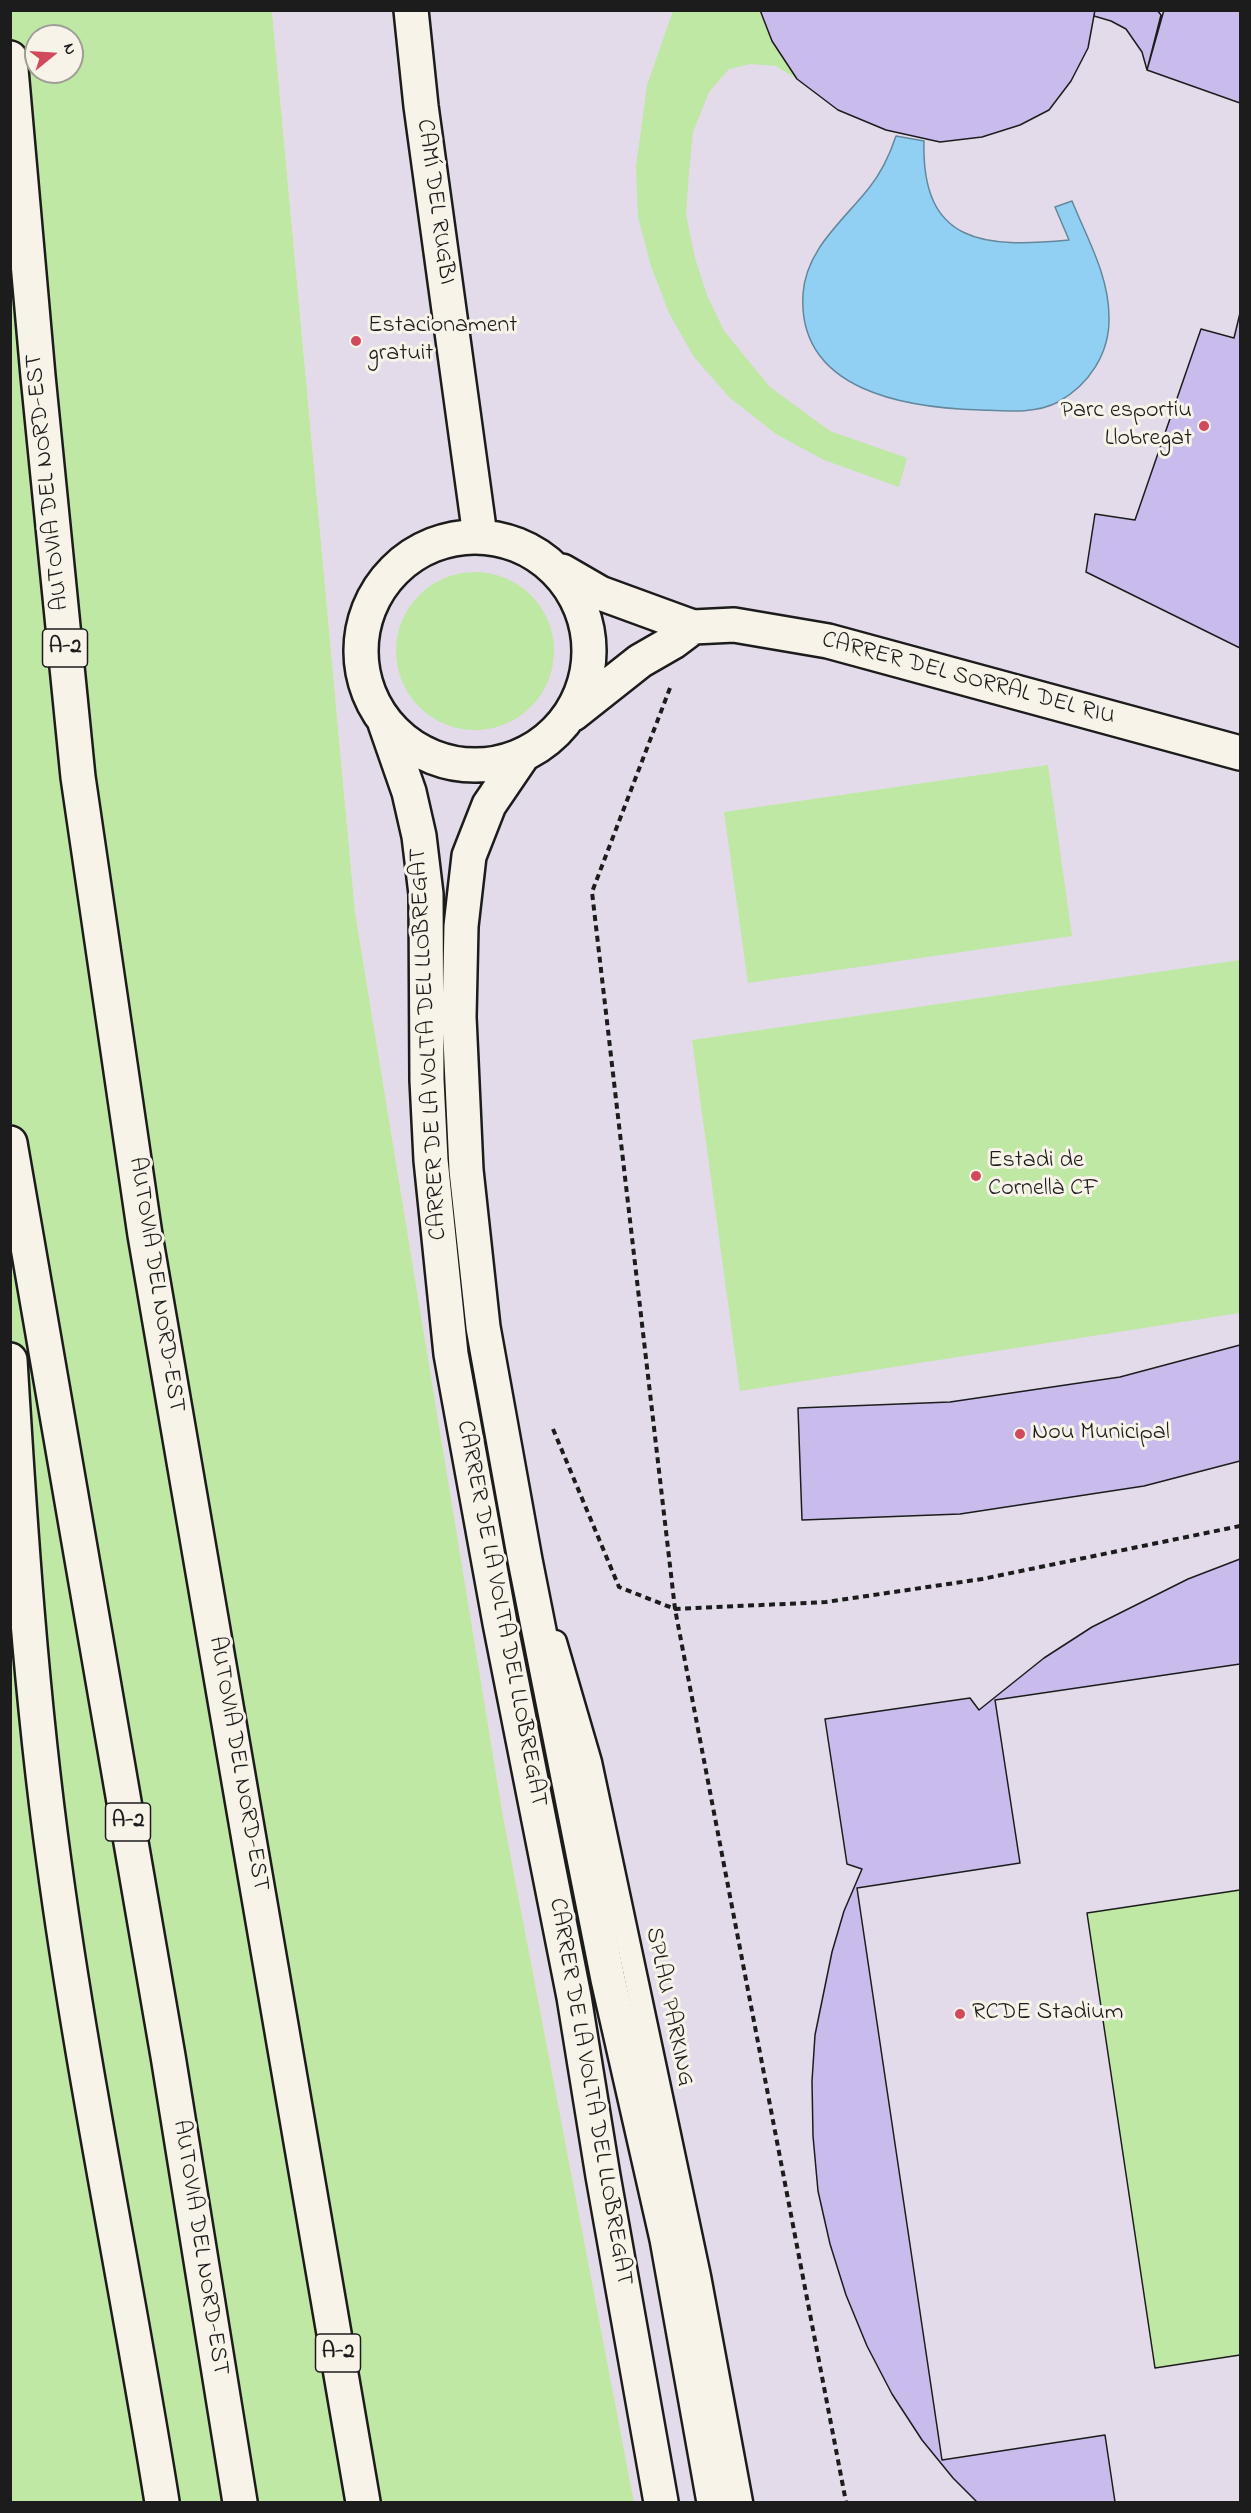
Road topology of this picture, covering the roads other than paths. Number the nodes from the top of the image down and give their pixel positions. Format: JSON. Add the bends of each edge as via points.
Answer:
{"nodes":[{"id":1,"x":411,"y":10,"type":"edge"},
{"id":2,"x":10,"y":58,"type":"edge"},
{"id":3,"x":480,"y":536,"type":"junction"},
{"id":4,"x":555,"y":568,"type":"junction"},
{"id":5,"x":693,"y":627,"type":"junction"},
{"id":6,"x":567,"y":719,"type":"junction"},
{"id":7,"x":386,"y":723,"type":"junction"},
{"id":8,"x":1240,"y":753,"type":"edge"},
{"id":9,"x":523,"y":755,"type":"junction"},
{"id":10,"x":10,"y":1143,"type":"edge"},
{"id":11,"x":10,"y":1360,"type":"edge"},
{"id":12,"x":519,"y":1528,"type":"junction"},
{"id":13,"x":312,"y":2203,"type":"junction"},
{"id":14,"x":162,"y":2502,"type":"edge"},
{"id":15,"x":240,"y":2502,"type":"edge"},
{"id":16,"x":363,"y":2502,"type":"edge"},
{"id":17,"x":379,"y":2502,"type":"edge"},
{"id":18,"x":661,"y":2502,"type":"edge"},
{"id":19,"x":714,"y":2502,"type":"edge"},
{"id":20,"x":741,"y":2502,"type":"edge"}],
"edges":[{"from":1,"to":3,"type":"main road","name":"CAMÍ DEL RUGBI"},
{"from":2,"to":13,"type":"main road","name":"AUTOVIA DEL NORD-EST","number":"A-2","via":[[78,777],[145,1235]]},
{"from":3,"to":4,"type":"main road","via":[[516,544]]},
{"from":3,"to":7,"type":"main road","via":[[448,539],[417,552],[391,574],[369,609],[362,639],[362,668],[366,688]]},
{"from":4,"to":5,"type":"main road","name":"CARRER DEL SORRAL DEL RIU","via":[[600,593]]},
{"from":4,"to":6,"type":"main road","via":[[575,593],[589,645],[585,683]]},
{"from":5,"to":6,"type":"main road","via":[[640,661]]},
{"from":5,"to":8,"type":"main road","name":"CARRER DEL SORRAL DEL RIU","via":[[734,625],[828,641]]},
{"from":6,"to":9,"type":"main road","via":[[554,734]]},
{"from":7,"to":9,"type":"main road","via":[[413,747],[447,762],[484,765]]},
{"from":7,"to":18,"type":"main road","name":"CARRER DE LA VOLTA DEL LLOBREGAT","via":[[409,792],[426,894],[429,1126],[451,1354],[574,1997]]},
{"from":9,"to":12,"type":"main road","name":"CARRER DE LA VOLTA DEL LLOBREGAT","via":[[489,805],[469,856],[461,926],[459,1017],[466,1170],[483,1327]]},
{"from":10,"to":15,"type":"main road","name":"AUTOVIA DEL NORD-EST","number":"A-2","via":[[164,2032]]},
{"from":11,"to":14,"type":"main road","via":[[37,1731],[54,1864]]},
{"from":12,"to":19,"type":"main road","name":"CARRER DE LA VOLTA DEL LLOBREGAT","via":[[608,1979],[667,2239]]},
{"from":12,"to":20,"type":"lane","name":"SPLAU PARKING","via":[[590,1762],[699,2276]]},
{"from":13,"to":16,"type":"main road","name":"AUTOVIA DEL NORD-EST","number":"A-2"},
{"from":13,"to":17,"type":"main road"}]}
